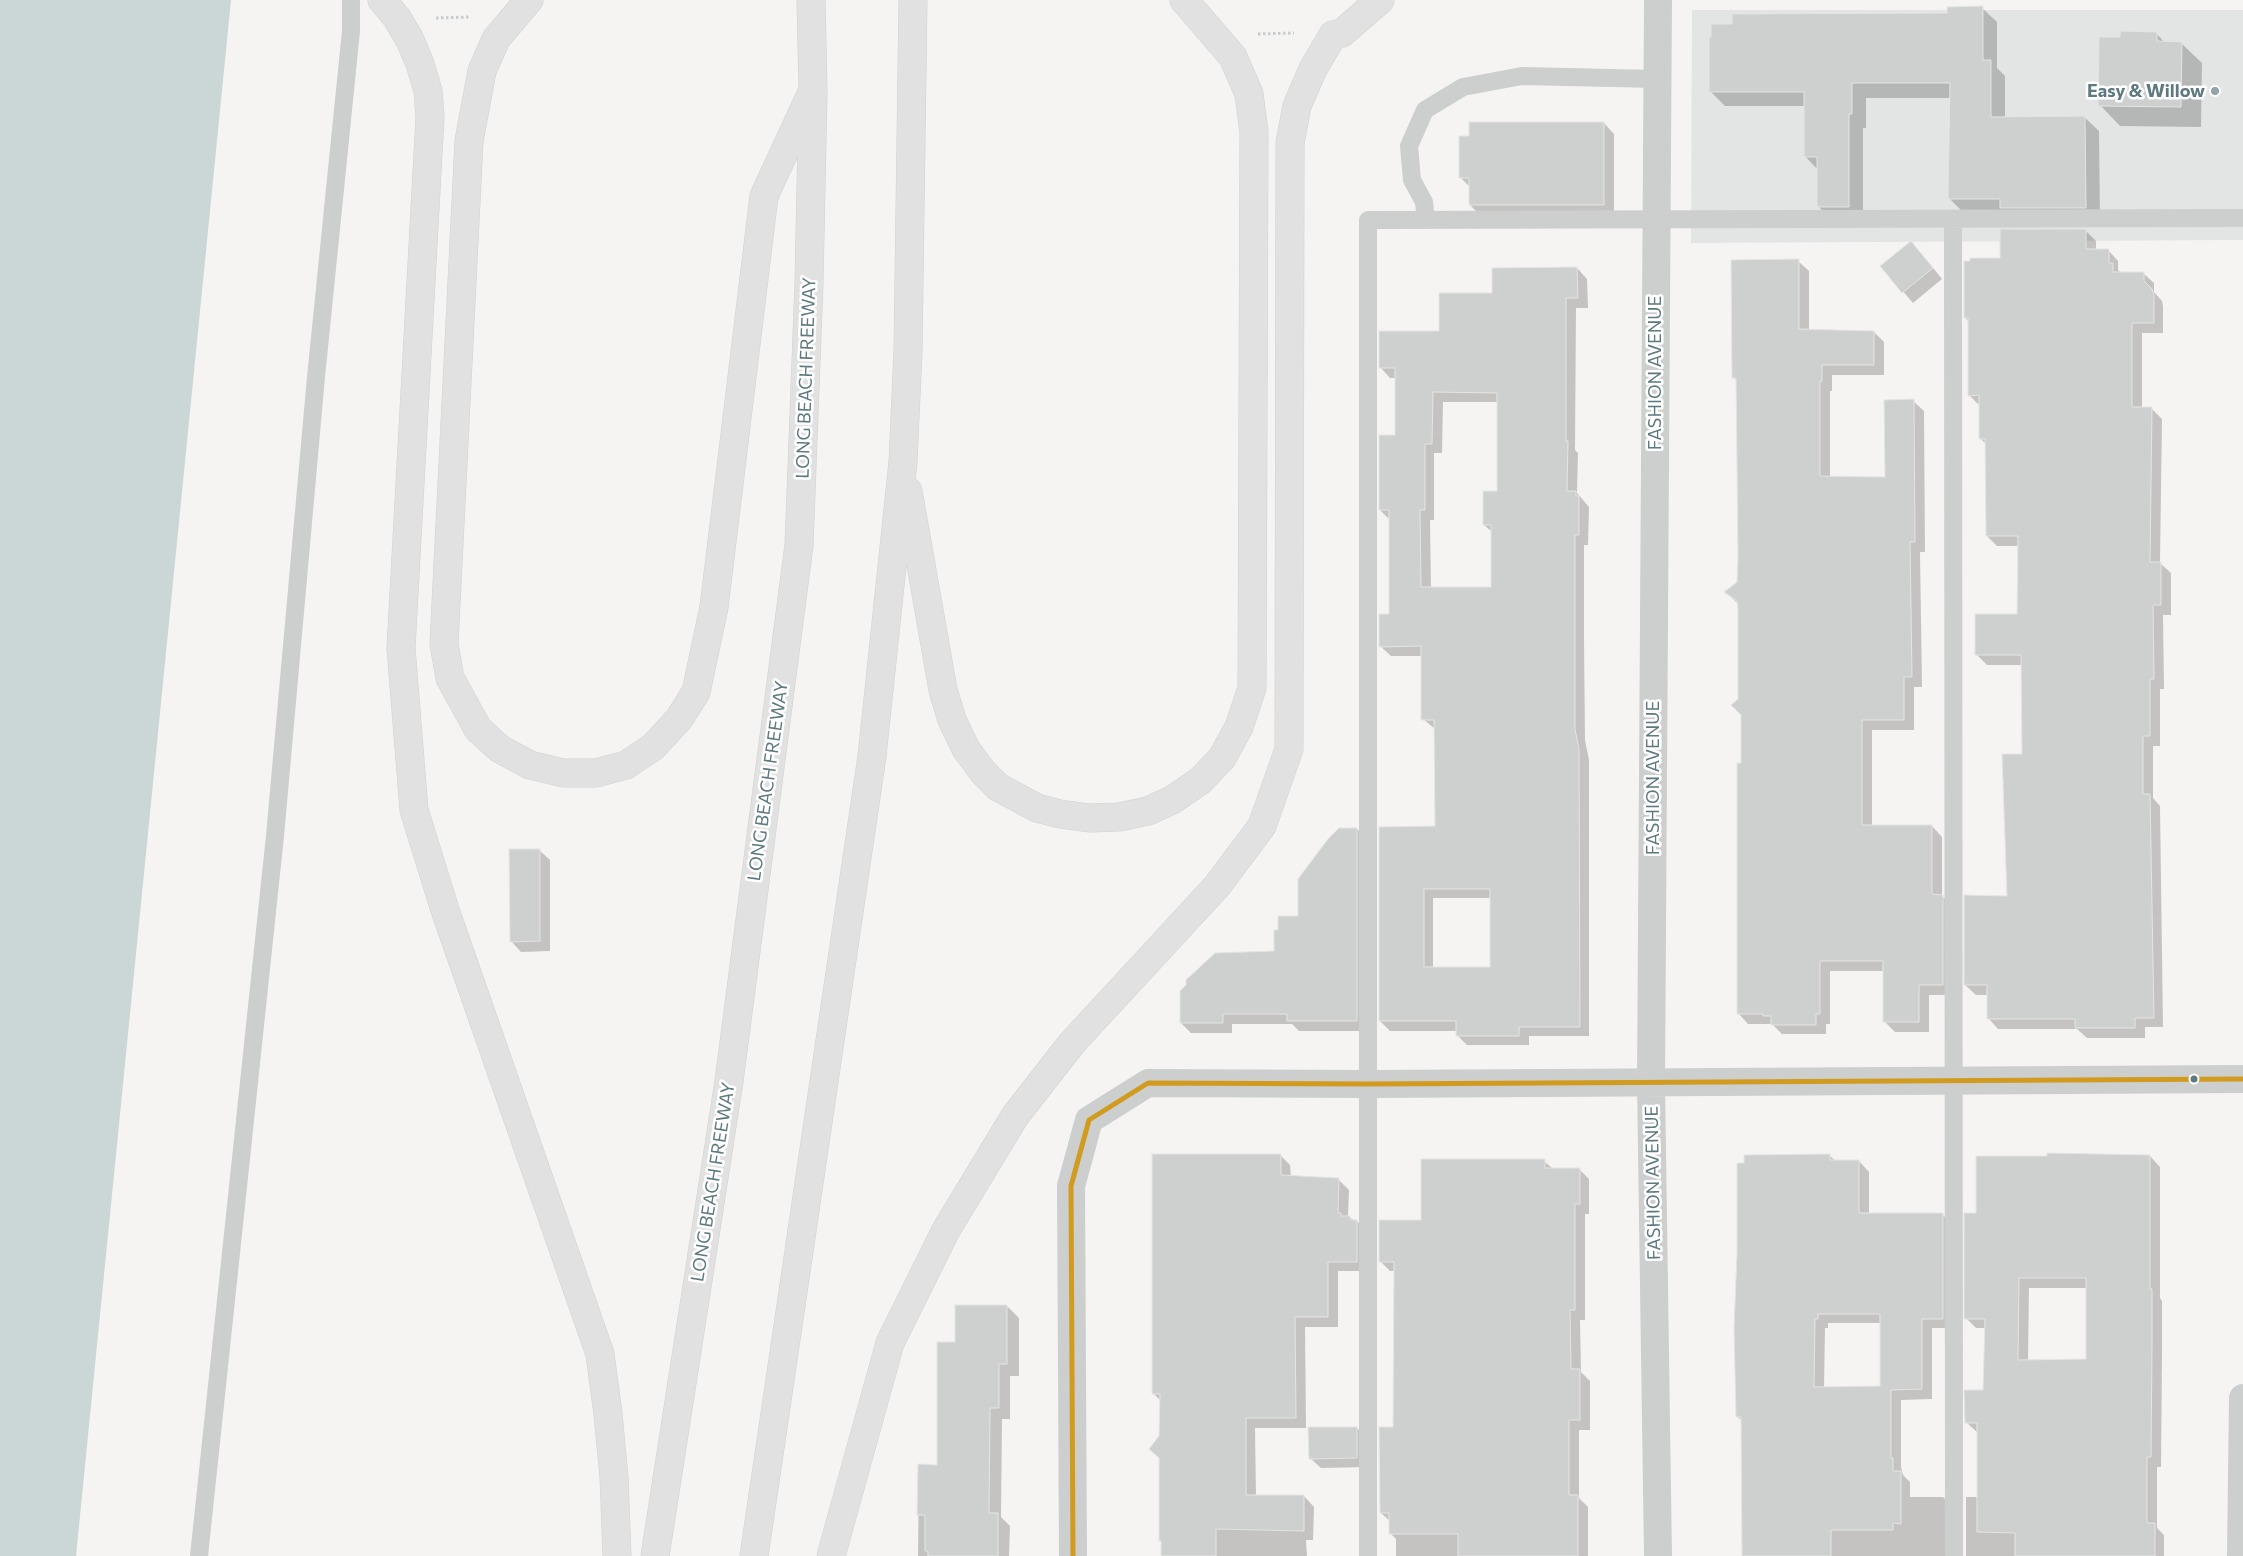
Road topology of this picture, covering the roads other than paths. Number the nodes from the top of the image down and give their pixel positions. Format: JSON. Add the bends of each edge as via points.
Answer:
{"nodes":[{"id":1,"x":351,"y":0,"type":"edge"},
{"id":2,"x":382,"y":0,"type":"edge"},
{"id":3,"x":529,"y":0,"type":"edge"},
{"id":4,"x":811,"y":0,"type":"edge"},
{"id":5,"x":913,"y":0,"type":"edge"},
{"id":6,"x":1184,"y":0,"type":"edge"},
{"id":7,"x":1380,"y":0,"type":"edge"},
{"id":8,"x":1658,"y":0,"type":"edge"},
{"id":9,"x":1656,"y":79,"type":"junction"},
{"id":10,"x":813,"y":90,"type":"junction"},
{"id":11,"x":2243,"y":218,"type":"edge"},
{"id":12,"x":1953,"y":219,"type":"junction"},
{"id":13,"x":1426,"y":220,"type":"junction"},
{"id":14,"x":1656,"y":220,"type":"junction"},
{"id":15,"x":903,"y":462,"type":"junction"},
{"id":16,"x":2243,"y":1079,"type":"edge"},
{"id":17,"x":1954,"y":1081,"type":"junction"},
{"id":18,"x":1651,"y":1083,"type":"junction"},
{"id":19,"x":1368,"y":1084,"type":"junction"},
{"id":20,"x":2243,"y":1398,"type":"edge"},
{"id":21,"x":199,"y":1556,"type":"edge"},
{"id":22,"x":617,"y":1556,"type":"edge"},
{"id":23,"x":655,"y":1556,"type":"edge"},
{"id":24,"x":754,"y":1556,"type":"edge"},
{"id":25,"x":831,"y":1556,"type":"edge"},
{"id":26,"x":1073,"y":1556,"type":"edge"},
{"id":27,"x":1368,"y":1556,"type":"edge"},
{"id":28,"x":1658,"y":1556,"type":"edge"},
{"id":29,"x":1954,"y":1556,"type":"edge"},
{"id":30,"x":2241,"y":1556,"type":"edge"}],
"edges":[{"from":1,"to":21,"type":"lane","via":[[351,32],[275,836]]},
{"from":2,"to":22,"type":"highway","via":[[406,32],[420,64],[428,91],[430,117],[400,648],[414,810],[445,910],[600,1354],[613,1468]]},
{"from":3,"to":10,"type":"highway","via":[[496,39],[482,71],[469,141],[444,644],[450,678],[478,729],[500,749],[530,765],[563,773],[596,773],[626,765],[653,747],[679,719],[696,692],[715,597],[764,196]]},
{"from":4,"to":10,"type":"highway","name":"LONG BEACH FREEWAY"},
{"from":5,"to":15,"type":"highway"},
{"from":6,"to":15,"type":"highway","via":[[1233,57],[1249,94],[1254,132],[1252,688],[1232,743],[1200,781],[1148,811],[1119,817],[1089,818],[1037,808],[998,787],[982,772],[952,720],[943,690]]},
{"from":7,"to":25,"type":"highway","via":[[1342,33],[1333,35],[1297,106],[1290,142],[1289,749],[1262,826],[1217,886],[1072,1043],[1015,1116],[946,1230],[890,1343]]},
{"from":8,"to":9,"type":"street","name":"FASHION AVENUE"},
{"from":9,"to":13,"type":"lane","via":[[1522,76],[1463,87],[1425,110],[1409,146],[1412,180],[1424,202]]},
{"from":9,"to":14,"type":"street","name":"FASHION AVENUE"},
{"from":10,"to":23,"type":"highway","name":"LONG BEACH FREEWAY","via":[[810,283],[799,545],[728,1081]]},
{"from":11,"to":12,"type":"lane"},
{"from":12,"to":14,"type":"lane"},
{"from":12,"to":17,"type":"lane"},
{"from":13,"to":14,"type":"lane"},
{"from":13,"to":19,"type":"lane","via":[[1368,220]]},
{"from":14,"to":18,"type":"street","name":"FASHION AVENUE"},
{"from":15,"to":24,"type":"highway","via":[[872,756]]},
{"from":16,"to":17,"type":"street"},
{"from":17,"to":18,"type":"street"},
{"from":17,"to":29,"type":"lane"},
{"from":18,"to":19,"type":"street"},
{"from":18,"to":28,"type":"street","name":"FASHION AVENUE"},
{"from":19,"to":26,"type":"street","via":[[1148,1083],[1089,1120],[1071,1186]]},
{"from":19,"to":27,"type":"lane"},
{"from":20,"to":30,"type":"street"}]}
